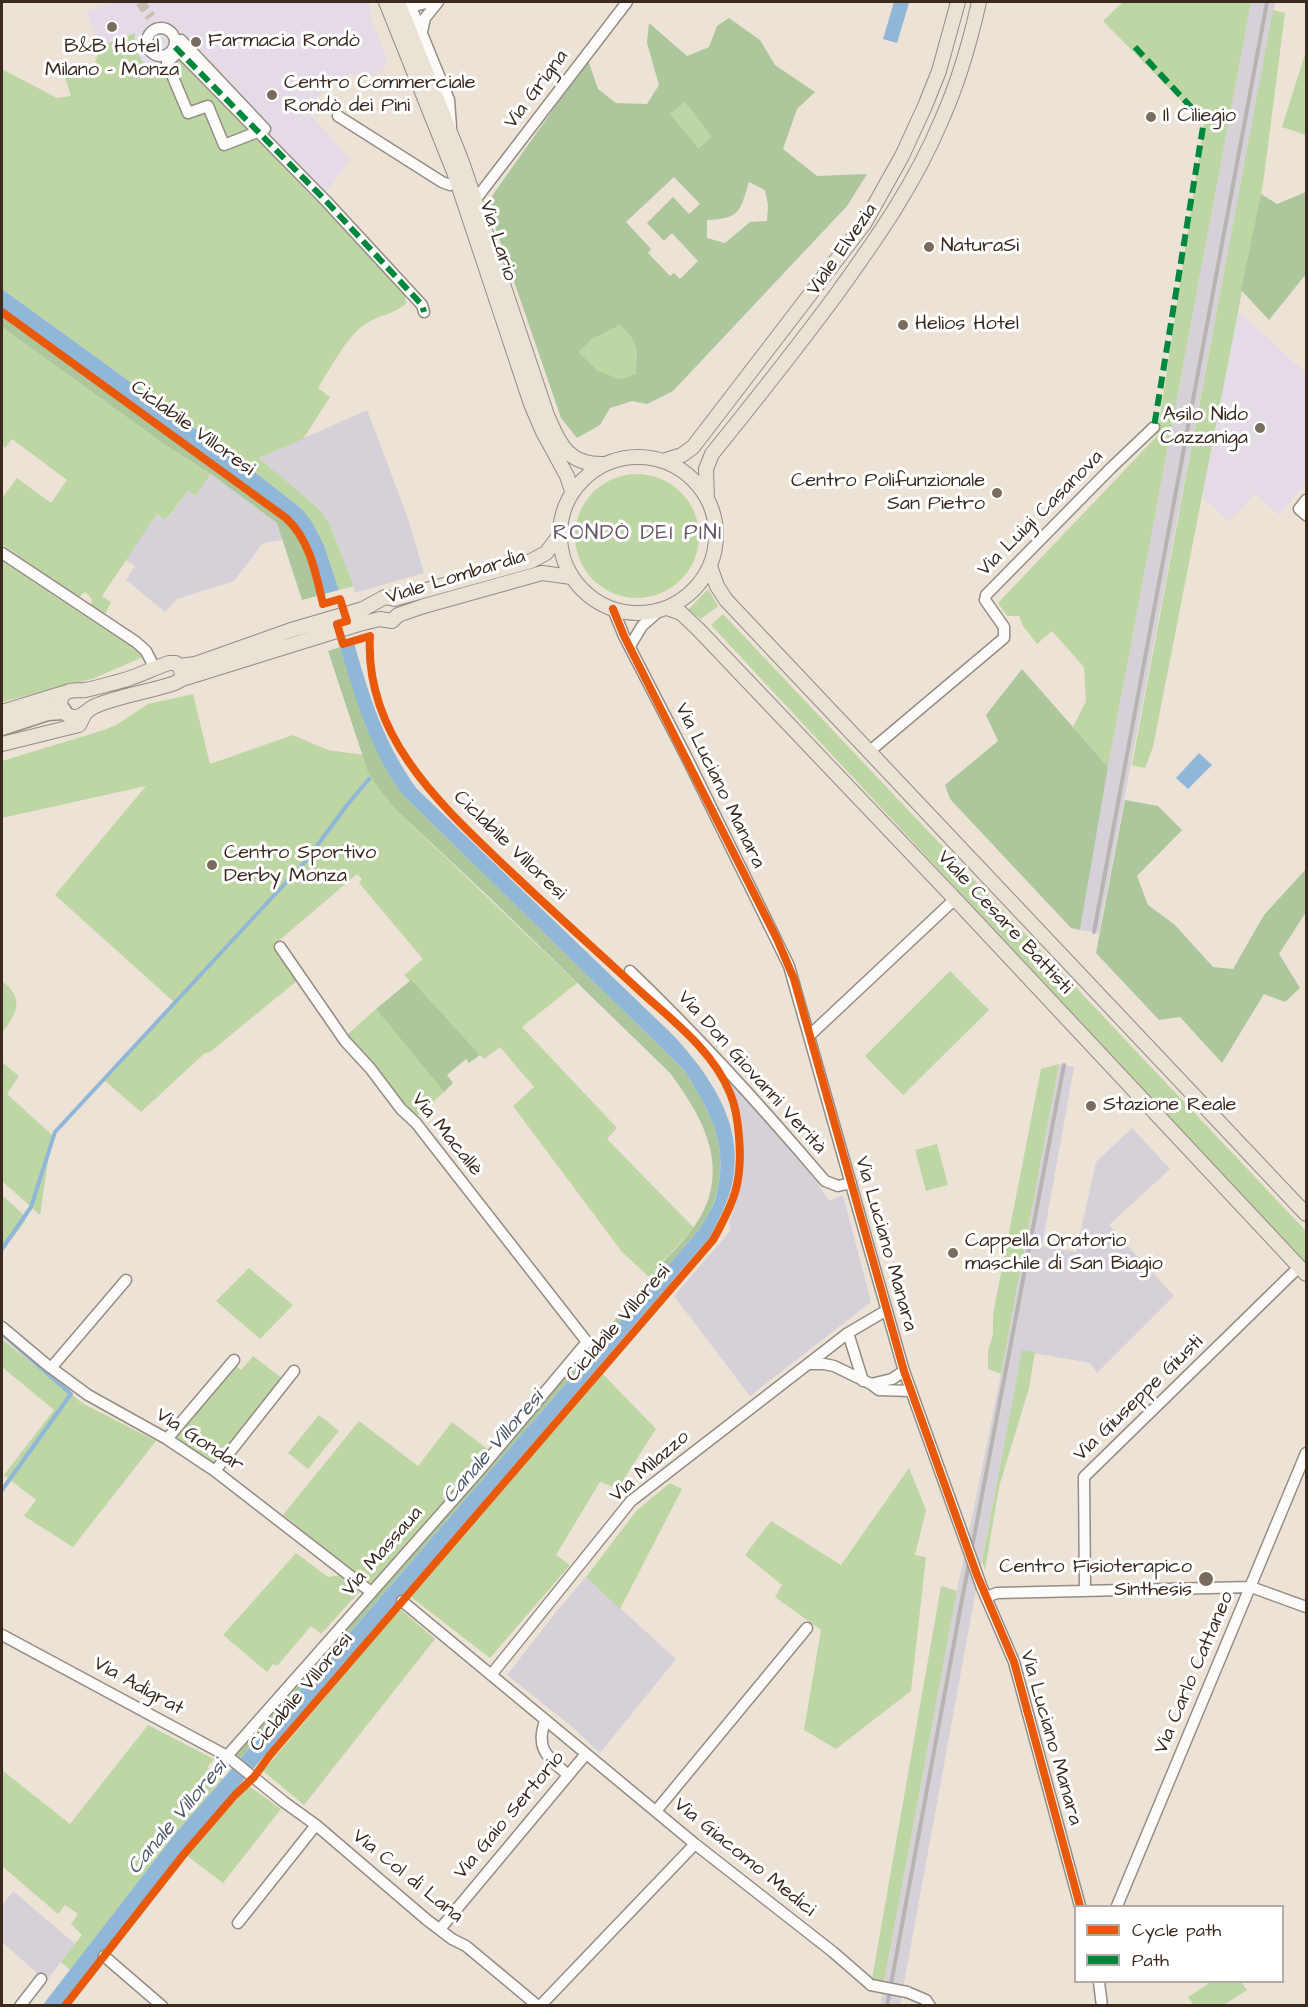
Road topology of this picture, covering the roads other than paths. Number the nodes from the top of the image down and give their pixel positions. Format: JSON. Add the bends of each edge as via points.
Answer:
{"nodes":[{"id":1,"x":386,"y":2,"type":"edge"},
{"id":2,"x":405,"y":2,"type":"edge"},
{"id":3,"x":431,"y":2,"type":"edge"},
{"id":4,"x":438,"y":2,"type":"edge"},
{"id":5,"x":627,"y":2,"type":"edge"},
{"id":6,"x":958,"y":2,"type":"edge"},
{"id":7,"x":979,"y":2,"type":"edge"},
{"id":8,"x":151,"y":16,"type":"tunnel mouth"},
{"id":9,"x":157,"y":28,"type":"junction"},
{"id":10,"x":422,"y":33,"type":"junction"},
{"id":11,"x":177,"y":49,"type":"junction"},
{"id":12,"x":338,"y":116,"type":"dead end"},
{"id":13,"x":259,"y":132,"type":"junction"},
{"id":14,"x":451,"y":134,"type":"junction"},
{"id":15,"x":457,"y":183,"type":"junction"},
{"id":16,"x":474,"y":197,"type":"junction"},
{"id":17,"x":424,"y":312,"type":"dead end"},
{"id":18,"x":1154,"y":427,"type":"dead end"},
{"id":19,"x":663,"y":461,"type":"junction"},
{"id":20,"x":604,"y":464,"type":"junction"},
{"id":21,"x":572,"y":491,"type":"junction"},
{"id":22,"x":707,"y":498,"type":"junction"},
{"id":23,"x":1306,"y":500,"type":"edge"},
{"id":24,"x":1306,"y":515,"type":"edge"},
{"id":25,"x":559,"y":536,"type":"junction"},
{"id":26,"x":2,"y":553,"type":"edge"},
{"id":27,"x":710,"y":566,"type":"junction"},
{"id":28,"x":571,"y":577,"type":"junction"},
{"id":29,"x":613,"y":609,"type":"junction"},
{"id":30,"x":663,"y":610,"type":"junction"},
{"id":31,"x":630,"y":646,"type":"junction"},
{"id":32,"x":155,"y":669,"type":"junction"},
{"id":33,"x":180,"y":673,"type":"junction"},
{"id":34,"x":64,"y":693,"type":"junction"},
{"id":35,"x":63,"y":711,"type":"junction"},
{"id":36,"x":2,"y":712,"type":"edge"},
{"id":37,"x":86,"y":712,"type":"junction"},
{"id":38,"x":2,"y":727,"type":"edge"},
{"id":39,"x":2,"y":744,"type":"edge"},
{"id":40,"x":870,"y":751,"type":"junction"},
{"id":41,"x":955,"y":899,"type":"junction"},
{"id":42,"x":280,"y":947,"type":"dead end"},
{"id":43,"x":630,"y":971,"type":"dead end"},
{"id":44,"x":810,"y":1035,"type":"junction"},
{"id":45,"x":851,"y":1183,"type":"junction"},
{"id":46,"x":1306,"y":1214,"type":"edge"},
{"id":47,"x":1303,"y":1270,"type":"edge"},
{"id":48,"x":126,"y":1280,"type":"dead end"},
{"id":49,"x":887,"y":1310,"type":"junction"},
{"id":50,"x":2,"y":1327,"type":"edge"},
{"id":51,"x":848,"y":1334,"type":"junction"},
{"id":52,"x":587,"y":1342,"type":"joint"},
{"id":53,"x":234,"y":1360,"type":"dead end"},
{"id":54,"x":808,"y":1365,"type":"junction"},
{"id":55,"x":51,"y":1368,"type":"junction"},
{"id":56,"x":294,"y":1371,"type":"dead end"},
{"id":57,"x":904,"y":1371,"type":"junction"},
{"id":58,"x":867,"y":1382,"type":"junction"},
{"id":59,"x":911,"y":1390,"type":"junction"},
{"id":60,"x":167,"y":1439,"type":"junction"},
{"id":61,"x":1306,"y":1453,"type":"edge"},
{"id":62,"x":215,"y":1471,"type":"junction"},
{"id":63,"x":1251,"y":1587,"type":"junction"},
{"id":64,"x":1085,"y":1590,"type":"junction"},
{"id":65,"x":371,"y":1592,"type":"junction"},
{"id":66,"x":984,"y":1593,"type":"junction"},
{"id":67,"x":402,"y":1601,"type":"dead end"},
{"id":68,"x":1306,"y":1607,"type":"edge"},
{"id":69,"x":807,"y":1628,"type":"dead end"},
{"id":70,"x":2,"y":1635,"type":"edge"},
{"id":71,"x":491,"y":1675,"type":"junction"},
{"id":72,"x":545,"y":1721,"type":"junction"},
{"id":73,"x":586,"y":1754,"type":"junction"},
{"id":74,"x":230,"y":1758,"type":"junction"},
{"id":75,"x":568,"y":1774,"type":"junction"},
{"id":76,"x":253,"y":1776,"type":"joint"},
{"id":77,"x":656,"y":1811,"type":"junction"},
{"id":78,"x":316,"y":1825,"type":"junction"},
{"id":79,"x":695,"y":1844,"type":"junction"},
{"id":80,"x":1080,"y":1905,"type":"edge"},
{"id":81,"x":1118,"y":1905,"type":"edge"},
{"id":82,"x":238,"y":1923,"type":"dead end"},
{"id":83,"x":440,"y":1929,"type":"junction"},
{"id":84,"x":104,"y":1956,"type":"dead end"},
{"id":85,"x":41,"y":1979,"type":"dead end"},
{"id":86,"x":1099,"y":1983,"type":"edge"},
{"id":87,"x":20,"y":2006,"type":"edge"},
{"id":88,"x":162,"y":2006,"type":"edge"},
{"id":89,"x":539,"y":2006,"type":"edge"},
{"id":90,"x":930,"y":2006,"type":"edge"},
{"id":91,"x":1102,"y":2006,"type":"edge"}],
"edges":[{"from":1,"to":15,"type":"main road","name":"Via Lario"},
{"from":2,"to":3,"type":"street"},
{"from":2,"to":10,"type":"street"},
{"from":2,"to":14,"type":"main road","name":"Via Lario"},
{"from":4,"to":10,"type":"street","via":[[425,18]]},
{"from":5,"to":16,"type":"street","name":"Via Grigna"},
{"from":6,"to":19,"type":"main road","name":"Viale Elvezia","via":[[925,106],[864,224],[693,447]]},
{"from":7,"to":22,"type":"main road","name":"Viale Elvezia","via":[[942,121],[905,193],[884,229],[819,318],[712,454],[706,469]]},
{"from":8,"to":9,"type":"street"},
{"from":9,"to":11,"type":"street","via":[[170,31]]},
{"from":9,"to":11,"type":"street","via":[[149,33],[146,42],[152,54],[161,57]]},
{"from":10,"to":14,"type":"street","via":[[449,100]]},
{"from":11,"to":13,"type":"street"},
{"from":11,"to":13,"type":"street","via":[[167,63],[188,113],[208,106],[224,146]]},
{"from":12,"to":15,"type":"street","via":[[442,182]]},
{"from":13,"to":17,"type":"street","via":[[422,305]]},
{"from":14,"to":16,"type":"main road","name":"Via Lario"},
{"from":15,"to":21,"type":"main road","name":"Via Lario","via":[[528,396]]},
{"from":16,"to":20,"type":"main road","name":"Via Lario","via":[[556,435],[575,459]]},
{"from":18,"to":40,"type":"street","name":"Via Luigi Casanova","via":[[986,595],[986,605],[1005,627],[1004,638]]},
{"from":19,"to":20,"type":"main road","via":[[633,457]]},
{"from":19,"to":22,"type":"main road","via":[[688,475]]},
{"from":20,"to":21,"type":"main road"},
{"from":21,"to":25,"type":"main road"},
{"from":22,"to":27,"type":"main road","via":[[716,535]]},
{"from":23,"to":24,"type":"street","via":[[1299,509]]},
{"from":25,"to":28,"type":"main road"},
{"from":25,"to":33,"type":"main road","name":"Viale Lombardia","via":[[546,553],[531,561],[419,592],[385,597],[363,609],[195,663]]},
{"from":26,"to":32,"type":"street","via":[[136,642]]},
{"from":27,"to":30,"type":"main road","via":[[685,598]]},
{"from":27,"to":40,"type":"main road","name":"Viale Cesare Battisti","via":[[726,600]]},
{"from":28,"to":29,"type":"main road","via":[[597,602]]},
{"from":28,"to":33,"type":"main road","name":"Viale Lombardia","via":[[542,573],[424,606],[392,621],[380,619],[359,624]]},
{"from":29,"to":30,"type":"main road","via":[[635,614]]},
{"from":29,"to":31,"type":"street","name":"Via Luciano Manara"},
{"from":30,"to":31,"type":"street","via":[[642,626]]},
{"from":30,"to":41,"type":"main road","name":"Viale Cesare Battisti","via":[[681,613],[698,629]]},
{"from":31,"to":44,"type":"street","name":"Via Luciano Manara","via":[[784,954]]},
{"from":32,"to":33,"type":"main road","name":"Viale Lombardia","via":[[176,663]]},
{"from":32,"to":34,"type":"main road","name":"Viale Lombardia","via":[[119,682]]},
{"from":33,"to":37,"type":"main road","name":"Viale Lombardia","via":[[167,686],[124,695]]},
{"from":34,"to":35,"type":"main road","via":[[60,702]]},
{"from":34,"to":36,"type":"main road","name":"Viale Lombardia"},
{"from":35,"to":37,"type":"main road","name":"Viale Lombardia","via":[[71,717]]},
{"from":35,"to":38,"type":"highway"},
{"from":37,"to":39,"type":"main road","name":"Viale Lombardia","via":[[79,724]]},
{"from":40,"to":46,"type":"main road","name":"Viale Cesare Battisti"},
{"from":41,"to":44,"type":"street"},
{"from":41,"to":47,"type":"main road","name":"Viale Cesare Battisti"},
{"from":42,"to":52,"type":"street","name":"Via Macallè","via":[[345,1041],[416,1123]]},
{"from":43,"to":45,"type":"street","name":"Via Don Giovanni Verità","via":[[693,1033],[825,1181],[838,1186]]},
{"from":44,"to":45,"type":"street","name":"Via Luciano Manara"},
{"from":45,"to":49,"type":"street","name":"Via Luciano Manara"},
{"from":47,"to":64,"type":"street","name":"Via Giuseppe Giusti","via":[[1084,1477]]},
{"from":48,"to":55,"type":"street"},
{"from":49,"to":51,"type":"street","name":"Via Milazzo"},
{"from":49,"to":57,"type":"street","name":"Via Luciano Manara"},
{"from":50,"to":55,"type":"street","name":"Via Gondar"},
{"from":51,"to":54,"type":"street","name":"Via Milazzo"},
{"from":51,"to":58,"type":"street"},
{"from":52,"to":65,"type":"street","name":"Via Massaua"},
{"from":53,"to":60,"type":"street"},
{"from":54,"to":58,"type":"street","via":[[834,1366]]},
{"from":54,"to":71,"type":"street","name":"Via Milazzo","via":[[631,1501]]},
{"from":55,"to":60,"type":"street","name":"Via Gondar","via":[[88,1395]]},
{"from":56,"to":62,"type":"street"},
{"from":57,"to":58,"type":"street","via":[[892,1379]]},
{"from":57,"to":59,"type":"street","name":"Via Luciano Manara"},
{"from":58,"to":59,"type":"street","via":[[879,1390]]},
{"from":59,"to":66,"type":"street","name":"Via Luciano Manara","bridge":true},
{"from":60,"to":62,"type":"street","name":"Via Gondar"},
{"from":61,"to":63,"type":"street","name":"Via Carlo Cattaneo"},
{"from":62,"to":65,"type":"street","name":"Via Gondar"},
{"from":63,"to":64,"type":"street"},
{"from":63,"to":68,"type":"street"},
{"from":63,"to":81,"type":"street","name":"Via Carlo Cattaneo"},
{"from":64,"to":66,"type":"street"},
{"from":65,"to":74,"type":"street","name":"Via Massaua"},
{"from":66,"to":80,"type":"street","name":"Via Luciano Manara","via":[[1014,1662]]},
{"from":67,"to":71,"type":"street","name":"Via Giacomo Medici"},
{"from":69,"to":77,"type":"street"},
{"from":70,"to":74,"type":"street","name":"Via Adigrat"},
{"from":71,"to":72,"type":"street","name":"Via Giacomo Medici"},
{"from":72,"to":73,"type":"street","name":"Via Giacomo Medici"},
{"from":72,"to":75,"type":"street","via":[[540,1734],[542,1744],[549,1758]]},
{"from":73,"to":75,"type":"street","name":"Via Gaio Sertorio"},
{"from":73,"to":77,"type":"street","name":"Via Giacomo Medici"},
{"from":74,"to":76,"type":"street","name":"Via Adigrat"},
{"from":75,"to":83,"type":"street","name":"Via Gaio Sertorio"},
{"from":76,"to":78,"type":"street","name":"Via Col di Lana"},
{"from":77,"to":79,"type":"street","name":"Via Giacomo Medici"},
{"from":78,"to":82,"type":"street"},
{"from":78,"to":83,"type":"street","name":"Via Col di Lana"},
{"from":79,"to":89,"type":"street"},
{"from":79,"to":90,"type":"street","name":"Via Giacomo Medici","bridge":true,"via":[[871,1984],[907,1992],[926,2000]]},
{"from":83,"to":89,"type":"street","name":"Via Col di Lana"},
{"from":84,"to":88,"type":"street"},
{"from":85,"to":87,"type":"street"},
{"from":86,"to":91,"type":"street"}]}
